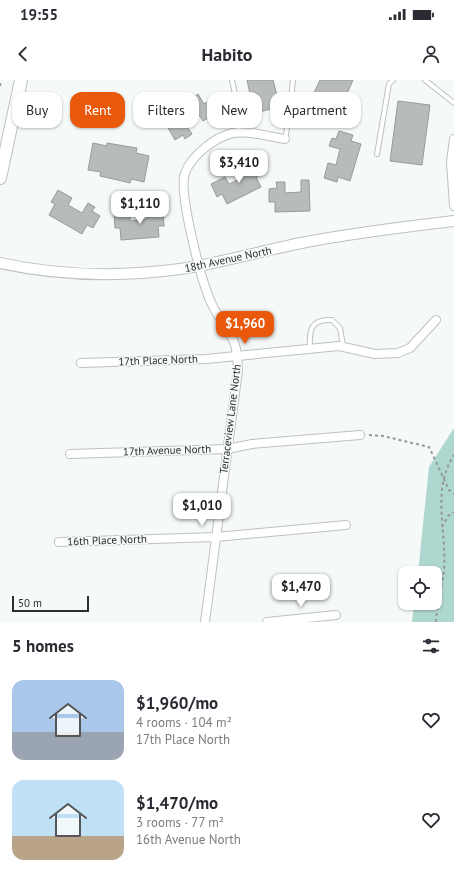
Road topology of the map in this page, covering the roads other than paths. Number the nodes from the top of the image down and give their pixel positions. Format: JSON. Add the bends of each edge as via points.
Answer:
{"nodes":[{"id":1,"x":21,"y":80,"type":"edge"},
{"id":2,"x":232,"y":80,"type":"edge"},
{"id":3,"x":292,"y":80,"type":"edge"},
{"id":4,"x":393,"y":80,"type":"edge"},
{"id":5,"x":425,"y":80,"type":"edge"},
{"id":6,"x":454,"y":103,"type":"edge"},
{"id":7,"x":238,"y":133,"type":"junction"},
{"id":8,"x":285,"y":139,"type":"joint"},
{"id":9,"x":454,"y":139,"type":"edge"},
{"id":10,"x":377,"y":154,"type":"dead end"},
{"id":11,"x":0,"y":178,"type":"edge"},
{"id":12,"x":454,"y":206,"type":"edge"},
{"id":13,"x":454,"y":221,"type":"edge"},
{"id":14,"x":0,"y":263,"type":"edge"},
{"id":15,"x":199,"y":265,"type":"junction"},
{"id":16,"x":436,"y":320,"type":"dead end"},
{"id":17,"x":343,"y":346,"type":"junction"},
{"id":18,"x":310,"y":348,"type":"junction"},
{"id":19,"x":237,"y":355,"type":"junction"},
{"id":20,"x":81,"y":363,"type":"dead end"},
{"id":21,"x":360,"y":435,"type":"road end"},
{"id":22,"x":227,"y":449,"type":"junction"},
{"id":23,"x":70,"y":454,"type":"dead end"},
{"id":24,"x":346,"y":525,"type":"dead end"},
{"id":25,"x":216,"y":537,"type":"junction"},
{"id":26,"x":59,"y":542,"type":"dead end"},
{"id":27,"x":336,"y":615,"type":"dead end"},
{"id":28,"x":205,"y":622,"type":"edge"},
{"id":29,"x":267,"y":622,"type":"edge"}],
"edges":[{"from":1,"to":11,"type":"main road"},
{"from":2,"to":7,"type":"lane","via":[[238,108]]},
{"from":3,"to":8,"type":"lane"},
{"from":4,"to":10,"type":"lane","via":[[389,84]]},
{"from":5,"to":6,"type":"lane"},
{"from":7,"to":8,"type":"street","name":"Terraceview Lane North"},
{"from":7,"to":15,"type":"street","name":"Terraceview Lane North","via":[[222,136],[210,144],[198,154],[185,173],[183,185]]},
{"from":9,"to":12,"type":"street","via":[[451,162]]},
{"from":13,"to":15,"type":"street","name":"18th Avenue North","via":[[303,243]]},
{"from":14,"to":15,"type":"street","name":"18th Avenue North","via":[[52,272],[96,275],[139,274]]},
{"from":15,"to":19,"type":"street","name":"Terraceview Lane North","via":[[209,299],[233,340]]},
{"from":16,"to":17,"type":"street","name":"17th Place North","via":[[414,344],[398,353],[375,354]]},
{"from":17,"to":18,"type":"street","name":"17th Place North"},
{"from":17,"to":18,"type":"lane","via":[[340,328],[332,320],[325,320],[312,325]]},
{"from":18,"to":19,"type":"street","name":"17th Place North"},
{"from":19,"to":20,"type":"street","name":"17th Place North","via":[[178,361]]},
{"from":19,"to":22,"type":"street","name":"Terraceview Lane North","via":[[238,370]]},
{"from":21,"to":22,"type":"street","name":"17th Avenue North","via":[[252,444]]},
{"from":22,"to":23,"type":"street","name":"17th Avenue North"},
{"from":22,"to":25,"type":"street","name":"Terraceview Lane North"},
{"from":24,"to":25,"type":"street","name":"16th Place North"},
{"from":25,"to":26,"type":"street","name":"16th Place North"},
{"from":25,"to":28,"type":"street","name":"Terraceview Lane North"},
{"from":27,"to":29,"type":"street"}]}
